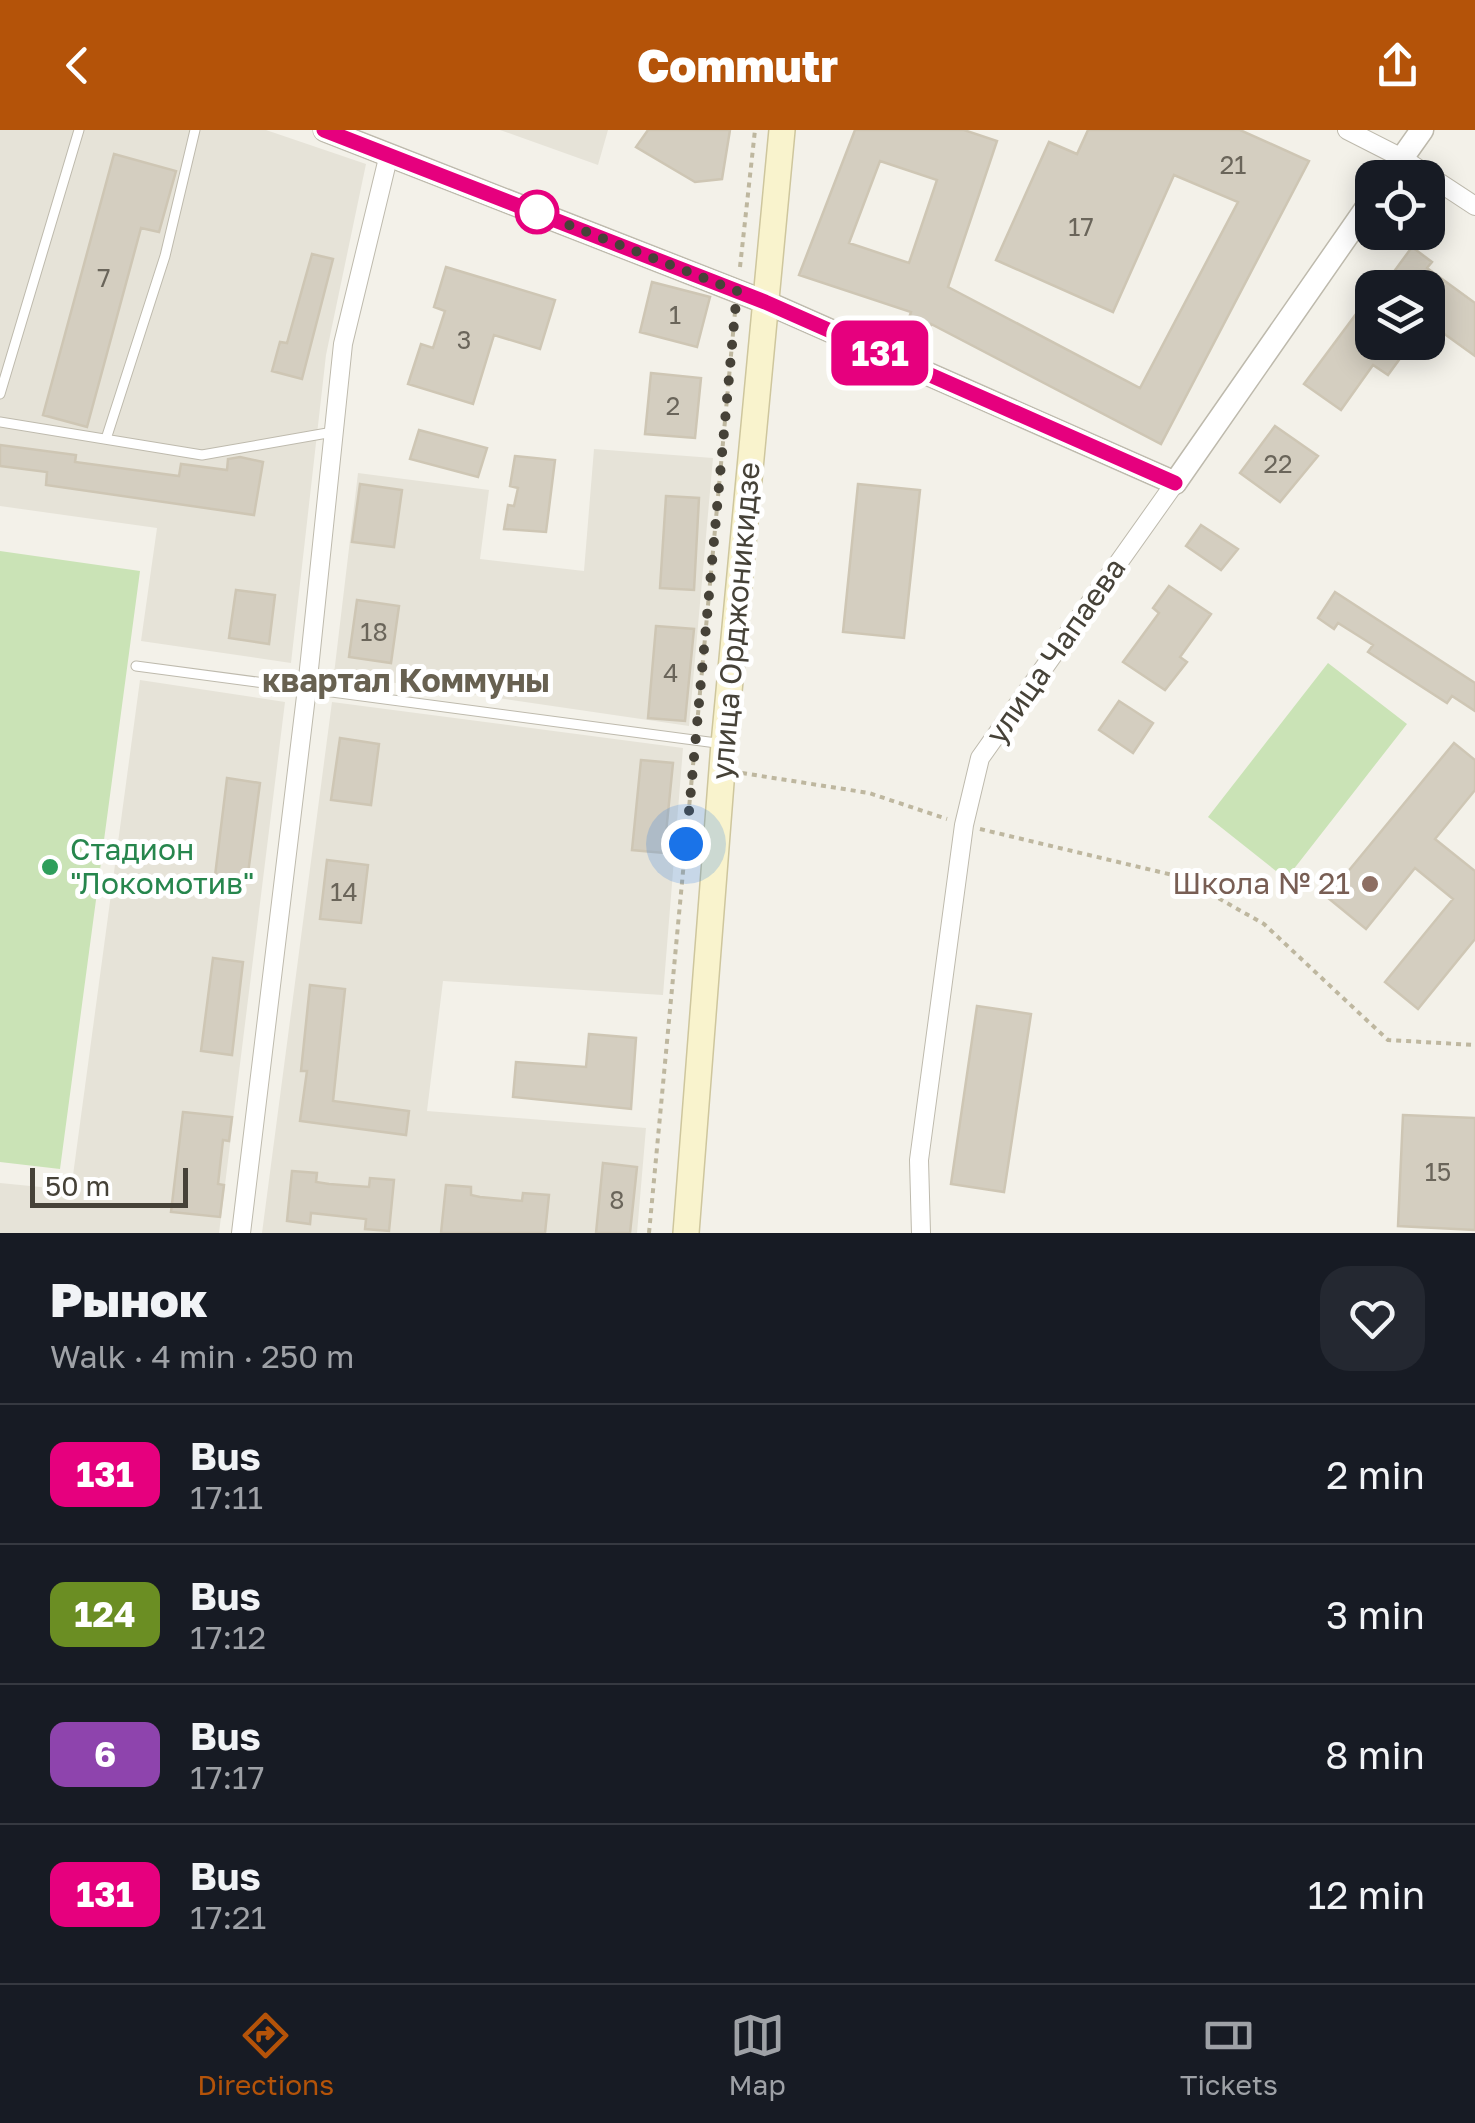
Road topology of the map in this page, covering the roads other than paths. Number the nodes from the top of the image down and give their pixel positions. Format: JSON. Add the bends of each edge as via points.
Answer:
{"nodes":[{"id":1,"x":79,"y":130,"type":"edge"},
{"id":2,"x":194,"y":130,"type":"edge"},
{"id":3,"x":324,"y":130,"type":"edge"},
{"id":4,"x":782,"y":130,"type":"edge"},
{"id":5,"x":1347,"y":130,"type":"edge"},
{"id":6,"x":1422,"y":130,"type":"edge"},
{"id":7,"x":389,"y":154,"type":"junction"},
{"id":8,"x":1402,"y":158,"type":"junction"},
{"id":9,"x":1475,"y":206,"type":"edge"},
{"id":10,"x":1355,"y":224,"type":"edge"},
{"id":11,"x":765,"y":302,"type":"junction"},
{"id":12,"x":0,"y":394,"type":"edge"},
{"id":13,"x":0,"y":422,"type":"edge"},
{"id":14,"x":334,"y":432,"type":"junction"},
{"id":15,"x":106,"y":439,"type":"junction"},
{"id":16,"x":1175,"y":483,"type":"junction"},
{"id":17,"x":136,"y":666,"type":"dead end"},
{"id":18,"x":307,"y":688,"type":"junction"},
{"id":19,"x":724,"y":756,"type":"junction"},
{"id":20,"x":241,"y":1233,"type":"edge"},
{"id":21,"x":686,"y":1233,"type":"edge"},
{"id":22,"x":921,"y":1233,"type":"edge"}],
"edges":[{"from":1,"to":12,"type":"lane"},
{"from":2,"to":15,"type":"lane","via":[[166,256]]},
{"from":3,"to":7,"type":"street"},
{"from":4,"to":11,"type":"main road","name":"улица Орджоникидзе"},
{"from":5,"to":8,"type":"street"},
{"from":6,"to":8,"type":"street"},
{"from":7,"to":11,"type":"street"},
{"from":7,"to":14,"type":"street","via":[[344,344]]},
{"from":8,"to":9,"type":"street"},
{"from":10,"to":16,"type":"street","name":"улица Чапаева"},
{"from":11,"to":16,"type":"street"},
{"from":11,"to":19,"type":"main road","name":"улица Орджоникидзе"},
{"from":13,"to":15,"type":"lane"},
{"from":14,"to":15,"type":"lane","via":[[202,454]]},
{"from":14,"to":18,"type":"street"},
{"from":16,"to":22,"type":"street","name":"улица Чапаева","via":[[980,758],[964,825],[919,1160]]},
{"from":17,"to":18,"type":"lane"},
{"from":18,"to":19,"type":"lane","via":[[696,740]]},
{"from":18,"to":20,"type":"street"},
{"from":19,"to":21,"type":"main road","name":"улица Орджоникидзе"}]}
